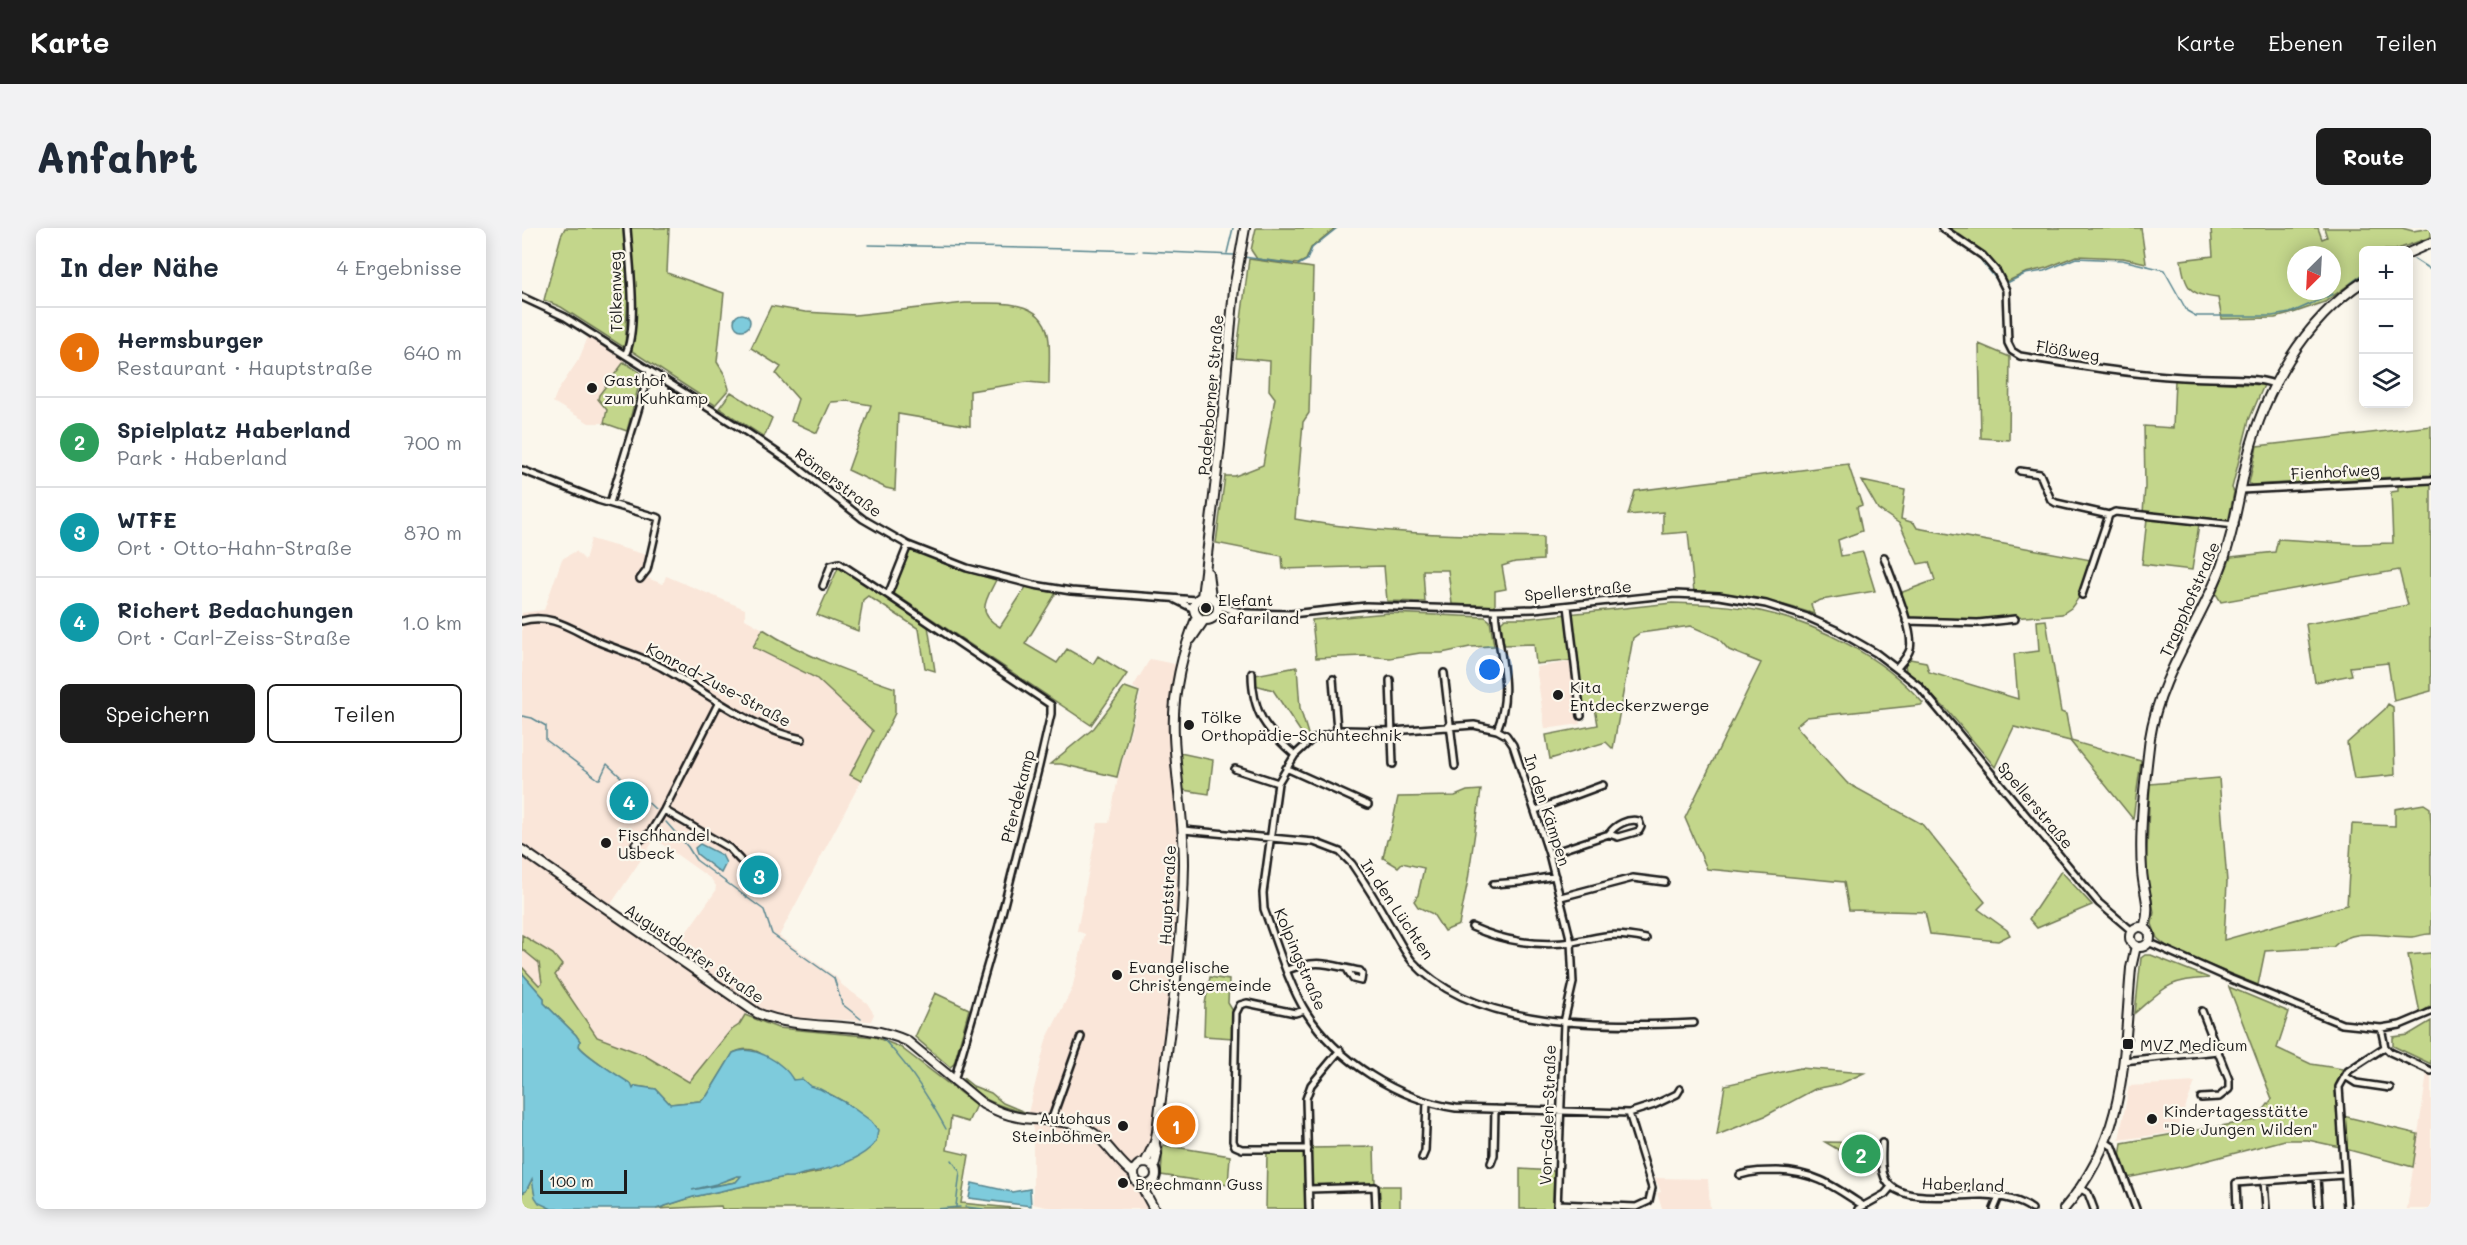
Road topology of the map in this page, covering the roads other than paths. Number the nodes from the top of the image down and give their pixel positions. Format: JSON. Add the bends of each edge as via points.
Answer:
{"nodes":[{"id":1,"x":627,"y":228,"type":"edge"},
{"id":2,"x":1245,"y":228,"type":"edge"},
{"id":3,"x":1942,"y":228,"type":"edge"},
{"id":4,"x":2431,"y":243,"type":"edge"},
{"id":5,"x":2413,"y":251,"type":"edge"},
{"id":6,"x":2359,"y":285,"type":"edge"},
{"id":7,"x":522,"y":297,"type":"edge"},
{"id":8,"x":625,"y":355,"type":"junction"},
{"id":9,"x":651,"y":371,"type":"junction"},
{"id":10,"x":2274,"y":384,"type":"junction"},
{"id":11,"x":522,"y":470,"type":"edge"},
{"id":12,"x":2020,"y":471,"type":"dead end"},
{"id":13,"x":2431,"y":480,"type":"edge"},
{"id":14,"x":2241,"y":490,"type":"junction"},
{"id":15,"x":610,"y":503,"type":"junction"},
{"id":16,"x":2109,"y":514,"type":"junction"},
{"id":17,"x":2235,"y":525,"type":"junction"},
{"id":18,"x":908,"y":545,"type":"junction"},
{"id":19,"x":1884,"y":557,"type":"dead end"},
{"id":20,"x":1206,"y":566,"type":"junction"},
{"id":21,"x":640,"y":579,"type":"dead end"},
{"id":22,"x":823,"y":586,"type":"dead end"},
{"id":23,"x":888,"y":595,"type":"junction"},
{"id":24,"x":2082,"y":595,"type":"dead end"},
{"id":25,"x":1211,"y":597,"type":"junction"},
{"id":26,"x":1173,"y":598,"type":"junction"},
{"id":27,"x":1199,"y":598,"type":"junction"},
{"id":28,"x":1219,"y":606,"type":"junction"},
{"id":29,"x":1568,"y":606,"type":"junction"},
{"id":30,"x":1495,"y":610,"type":"junction"},
{"id":31,"x":1246,"y":613,"type":"junction"},
{"id":32,"x":1198,"y":615,"type":"junction"},
{"id":33,"x":1216,"y":616,"type":"junction"},
{"id":34,"x":2014,"y":619,"type":"dead end"},
{"id":35,"x":522,"y":621,"type":"edge"},
{"id":36,"x":1906,"y":621,"type":"junction"},
{"id":37,"x":1897,"y":668,"type":"junction"},
{"id":38,"x":1252,"y":673,"type":"dead end"},
{"id":39,"x":1444,"y":673,"type":"dead end"},
{"id":40,"x":1333,"y":679,"type":"dead end"},
{"id":41,"x":1390,"y":680,"type":"dead end"},
{"id":42,"x":720,"y":702,"type":"junction"},
{"id":43,"x":1581,"y":716,"type":"dead end"},
{"id":44,"x":1450,"y":726,"type":"junction"},
{"id":45,"x":1337,"y":730,"type":"junction"},
{"id":46,"x":1497,"y":730,"type":"junction"},
{"id":47,"x":1392,"y":731,"type":"junction"},
{"id":48,"x":802,"y":739,"type":"dead end"},
{"id":49,"x":1295,"y":755,"type":"junction"},
{"id":50,"x":1392,"y":764,"type":"dead end"},
{"id":51,"x":1455,"y":766,"type":"dead end"},
{"id":52,"x":1286,"y":768,"type":"junction"},
{"id":53,"x":1235,"y":769,"type":"dead end"},
{"id":54,"x":1278,"y":783,"type":"junction"},
{"id":55,"x":1603,"y":785,"type":"dead end"},
{"id":56,"x":1368,"y":805,"type":"dead end"},
{"id":57,"x":664,"y":810,"type":"junction"},
{"id":58,"x":1536,"y":810,"type":"junction"},
{"id":59,"x":1183,"y":830,"type":"junction"},
{"id":60,"x":1609,"y":834,"type":"junction"},
{"id":61,"x":1269,"y":837,"type":"junction"},
{"id":62,"x":635,"y":844,"type":"dead end"},
{"id":63,"x":522,"y":850,"type":"edge"},
{"id":64,"x":1549,"y":854,"type":"junction"},
{"id":65,"x":740,"y":860,"type":"dead end"},
{"id":66,"x":1555,"y":876,"type":"junction"},
{"id":67,"x":1665,"y":882,"type":"dead end"},
{"id":68,"x":1492,"y":884,"type":"dead end"},
{"id":69,"x":1561,"y":897,"type":"junction"},
{"id":70,"x":1472,"y":927,"type":"dead end"},
{"id":71,"x":2144,"y":928,"type":"junction"},
{"id":72,"x":2132,"y":932,"type":"junction"},
{"id":73,"x":1646,"y":939,"type":"dead end"},
{"id":74,"x":1571,"y":942,"type":"junction"},
{"id":75,"x":2148,"y":942,"type":"junction"},
{"id":76,"x":2136,"y":945,"type":"junction"},
{"id":77,"x":1347,"y":969,"type":"dead end"},
{"id":78,"x":1287,"y":970,"type":"junction"},
{"id":79,"x":1305,"y":1010,"type":"junction"},
{"id":80,"x":2202,"y":1011,"type":"dead end"},
{"id":81,"x":2431,"y":1012,"type":"edge"},
{"id":82,"x":1564,"y":1022,"type":"junction"},
{"id":83,"x":1694,"y":1023,"type":"dead end"},
{"id":84,"x":2381,"y":1028,"type":"junction"},
{"id":85,"x":1081,"y":1037,"type":"dead end"},
{"id":86,"x":2385,"y":1047,"type":"junction"},
{"id":87,"x":1340,"y":1050,"type":"junction"},
{"id":88,"x":2218,"y":1051,"type":"junction"},
{"id":89,"x":2123,"y":1060,"type":"junction"},
{"id":90,"x":2431,"y":1071,"type":"edge"},
{"id":91,"x":2345,"y":1076,"type":"junction"},
{"id":92,"x":954,"y":1082,"type":"junction"},
{"id":93,"x":2390,"y":1088,"type":"dead end"},
{"id":94,"x":1680,"y":1089,"type":"dead end"},
{"id":95,"x":2201,"y":1098,"type":"dead end"},
{"id":96,"x":1427,"y":1102,"type":"junction"},
{"id":97,"x":1495,"y":1109,"type":"junction"},
{"id":98,"x":1562,"y":1111,"type":"junction"},
{"id":99,"x":1629,"y":1113,"type":"junction"},
{"id":100,"x":1051,"y":1121,"type":"junction"},
{"id":101,"x":1155,"y":1142,"type":"junction"},
{"id":102,"x":1882,"y":1143,"type":"dead end"},
{"id":103,"x":2107,"y":1143,"type":"junction"},
{"id":104,"x":1308,"y":1149,"type":"junction"},
{"id":105,"x":1422,"y":1158,"type":"dead end"},
{"id":106,"x":1118,"y":1160,"type":"junction"},
{"id":107,"x":1142,"y":1163,"type":"junction"},
{"id":108,"x":1491,"y":1163,"type":"dead end"},
{"id":109,"x":1154,"y":1167,"type":"junction"},
{"id":110,"x":1134,"y":1174,"type":"junction"},
{"id":111,"x":1740,"y":1175,"type":"dead end"},
{"id":112,"x":2344,"y":1175,"type":"junction"},
{"id":113,"x":2317,"y":1177,"type":"junction"},
{"id":114,"x":2264,"y":1181,"type":"junction"},
{"id":115,"x":1152,"y":1183,"type":"junction"},
{"id":116,"x":1141,"y":1185,"type":"junction"},
{"id":117,"x":1891,"y":1187,"type":"junction"},
{"id":118,"x":1309,"y":1189,"type":"junction"},
{"id":119,"x":2081,"y":1189,"type":"junction"},
{"id":120,"x":1998,"y":1197,"type":"junction"},
{"id":121,"x":1557,"y":1207,"type":"edge"},
{"id":122,"x":1860,"y":1207,"type":"edge"},
{"id":123,"x":1154,"y":1209,"type":"edge"},
{"id":124,"x":1309,"y":1209,"type":"edge"},
{"id":125,"x":1376,"y":1209,"type":"edge"},
{"id":126,"x":1994,"y":1209,"type":"edge"},
{"id":127,"x":2032,"y":1209,"type":"edge"},
{"id":128,"x":2064,"y":1209,"type":"edge"},
{"id":129,"x":2094,"y":1209,"type":"edge"},
{"id":130,"x":2136,"y":1209,"type":"edge"},
{"id":131,"x":2237,"y":1209,"type":"edge"},
{"id":132,"x":2266,"y":1209,"type":"edge"},
{"id":133,"x":2319,"y":1209,"type":"edge"},
{"id":134,"x":2347,"y":1209,"type":"edge"}],
"edges":[{"from":1,"to":8,"type":"street","name":"Tölkenweg","via":[[632,302]]},
{"from":2,"to":20,"type":"main road","name":"Paderborner Straße","via":[[1231,316]]},
{"from":3,"to":10,"type":"street","name":"Flößweg","via":[[1983,256],[1997,272],[2006,290],[2008,343],[2020,356],[2098,368]]},
{"from":4,"to":5,"type":"main road"},
{"from":6,"to":10,"type":"main road","name":"Trapphofstraße","via":[[2314,327]]},
{"from":7,"to":8,"type":"street","name":"Römerstraße","via":[[552,310]]},
{"from":8,"to":9,"type":"street","name":"Römerstraße"},
{"from":9,"to":15,"type":"street"},
{"from":9,"to":18,"type":"street","name":"Römerstraße","via":[[782,455],[863,519]]},
{"from":10,"to":14,"type":"main road","name":"Trapphofstraße","via":[[2253,437]]},
{"from":11,"to":15,"type":"street"},
{"from":12,"to":16,"type":"street","via":[[2040,474],[2054,502]]},
{"from":13,"to":14,"type":"street","name":"Fienhofweg"},
{"from":14,"to":17,"type":"main road","name":"Trapphofstraße"},
{"from":15,"to":21,"type":"street","via":[[659,518],[647,570]]},
{"from":16,"to":17,"type":"street"},
{"from":16,"to":24,"type":"street"},
{"from":17,"to":71,"type":"main road","name":"Trapphofstraße","via":[[2218,576],[2169,676],[2155,716],[2142,842],[2149,913]]},
{"from":18,"to":23,"type":"street"},
{"from":18,"to":26,"type":"street","name":"Römerstraße","via":[[967,568],[1034,585]]},
{"from":19,"to":36,"type":"street"},
{"from":20,"to":25,"type":"main road","name":"Paderborner Straße"},
{"from":20,"to":27,"type":"main road","name":"Paderborner Straße"},
{"from":22,"to":23,"type":"street","name":"Pferdekamp","via":[[831,565],[838,563]]},
{"from":23,"to":92,"type":"street","name":"Pferdekamp","via":[[1050,705],[999,926]]},
{"from":25,"to":27,"type":"main road"},
{"from":25,"to":28,"type":"main road"},
{"from":26,"to":27,"type":"street","name":"Römerstraße"},
{"from":26,"to":32,"type":"street","name":"Römerstraße"},
{"from":27,"to":32,"type":"main road","name":"Paderborner Straße"},
{"from":28,"to":31,"type":"street","name":"Spellerstraße"},
{"from":28,"to":33,"type":"main road"},
{"from":29,"to":30,"type":"street","name":"Spellerstraße"},
{"from":29,"to":37,"type":"street","name":"Spellerstraße","via":[[1675,594],[1766,604],[1836,630]]},
{"from":29,"to":43,"type":"street"},
{"from":30,"to":31,"type":"street","name":"Spellerstraße","via":[[1366,606],[1283,614]]},
{"from":30,"to":46,"type":"street","via":[[1506,689]]},
{"from":31,"to":33,"type":"street","name":"Spellerstraße"},
{"from":32,"to":33,"type":"main road"},
{"from":32,"to":59,"type":"main road","name":"Hauptstraße","via":[[1185,648],[1178,682],[1174,734]]},
{"from":34,"to":36,"type":"street","via":[[1978,623]]},
{"from":35,"to":42,"type":"street","name":"Konrad-Zuse-Straße","via":[[544,618],[564,624],[661,667]]},
{"from":36,"to":37,"type":"street","via":[[1911,648]]},
{"from":37,"to":72,"type":"street","name":"Spellerstraße","via":[[1926,694],[2099,903]]},
{"from":38,"to":49,"type":"street","via":[[1261,717]]},
{"from":39,"to":44,"type":"street"},
{"from":40,"to":45,"type":"street"},
{"from":41,"to":47,"type":"street"},
{"from":42,"to":48,"type":"street","name":"Konrad-Zuse-Straße","via":[[784,735]]},
{"from":42,"to":57,"type":"street"},
{"from":44,"to":46,"type":"street","via":[[1474,725]]},
{"from":44,"to":47,"type":"street"},
{"from":44,"to":51,"type":"street"},
{"from":45,"to":47,"type":"street"},
{"from":45,"to":49,"type":"street","via":[[1311,740]]},
{"from":46,"to":58,"type":"street","name":"In den Kämpen","via":[[1514,745]]},
{"from":47,"to":50,"type":"street"},
{"from":49,"to":52,"type":"street"},
{"from":52,"to":54,"type":"street"},
{"from":52,"to":56,"type":"street"},
{"from":53,"to":54,"type":"street"},
{"from":54,"to":61,"type":"street"},
{"from":55,"to":58,"type":"street"},
{"from":57,"to":62,"type":"street","via":[[650,833]]},
{"from":57,"to":65,"type":"street","via":[[729,848]]},
{"from":58,"to":64,"type":"street","name":"In den Kämpen"},
{"from":59,"to":61,"type":"street","name":"In den Lüchten"},
{"from":59,"to":101,"type":"main road","name":"Hauptstraße","via":[[1182,902]]},
{"from":60,"to":60,"type":"street","via":[[1618,837],[1641,827],[1634,820],[1615,826]]},
{"from":60,"to":64,"type":"street"},
{"from":61,"to":78,"type":"street","name":"Kolpingstraße","via":[[1263,901]]},
{"from":61,"to":82,"type":"street","name":"In den Lüchten","via":[[1314,842],[1340,852],[1352,864],[1411,959],[1443,986],[1509,1013]]},
{"from":63,"to":92,"type":"main road","name":"Augustdorfer Straße","via":[[757,1013],[792,1024],[870,1029],[893,1035],[907,1041]]},
{"from":64,"to":66,"type":"street","name":"In den Kämpen"},
{"from":66,"to":68,"type":"street"},
{"from":66,"to":69,"type":"street","name":"In den Kämpen"},
{"from":67,"to":69,"type":"street","via":[[1633,878]]},
{"from":69,"to":74,"type":"street","name":"In den Kämpen"},
{"from":70,"to":74,"type":"street","via":[[1514,942]]},
{"from":71,"to":72,"type":"main road"},
{"from":71,"to":75,"type":"main road","via":[[2150,936]]},
{"from":72,"to":76,"type":"main road"},
{"from":73,"to":74,"type":"street","via":[[1610,934]]},
{"from":74,"to":82,"type":"street","name":"In den Kämpen","via":[[1573,983]]},
{"from":75,"to":76,"type":"main road"},
{"from":75,"to":84,"type":"street","via":[[2322,1017],[2360,1028]]},
{"from":76,"to":89,"type":"main road"},
{"from":77,"to":78,"type":"street","via":[[1307,962]]},
{"from":78,"to":79,"type":"street","name":"Kolpingstraße"},
{"from":79,"to":87,"type":"street","name":"Kolpingstraße","via":[[1320,1032]]},
{"from":79,"to":104,"type":"street","via":[[1295,1013],[1240,1005],[1236,1013],[1233,1141],[1242,1149]]},
{"from":80,"to":88,"type":"street"},
{"from":81,"to":84,"type":"street"},
{"from":82,"to":83,"type":"street","name":"In den Lüchten","via":[[1604,1026]]},
{"from":82,"to":98,"type":"street","name":"Von-Galen-Straße"},
{"from":84,"to":86,"type":"street"},
{"from":85,"to":100,"type":"street"},
{"from":86,"to":90,"type":"street"},
{"from":86,"to":91,"type":"street"},
{"from":87,"to":96,"type":"street","name":"Kolpingstraße","via":[[1382,1083]]},
{"from":87,"to":104,"type":"street","via":[[1308,1092]]},
{"from":88,"to":89,"type":"street"},
{"from":88,"to":95,"type":"street","via":[[2229,1089],[2219,1096]]},
{"from":89,"to":103,"type":"main road","via":[[2118,1104]]},
{"from":91,"to":93,"type":"street","via":[[2356,1083]]},
{"from":91,"to":112,"type":"street","via":[[2338,1099]]},
{"from":92,"to":100,"type":"main road","name":"Augustdorfer Straße","via":[[999,1112]]},
{"from":94,"to":99,"type":"street","name":"Kolpingstraße","via":[[1677,1094]]},
{"from":96,"to":97,"type":"street","name":"Kolpingstraße"},
{"from":96,"to":105,"type":"street"},
{"from":97,"to":98,"type":"street","name":"Kolpingstraße"},
{"from":97,"to":108,"type":"street"},
{"from":98,"to":99,"type":"street","name":"Kolpingstraße"},
{"from":98,"to":121,"type":"street","name":"Von-Galen-Straße"},
{"from":99,"to":121,"type":"street","via":[[1652,1188],[1648,1202],[1636,1207]]},
{"from":100,"to":106,"type":"main road","name":"Augustdorfer Straße","via":[[1086,1129],[1106,1144]]},
{"from":101,"to":107,"type":"main road","name":"Hauptstraße"},
{"from":101,"to":109,"type":"main road","name":"Hauptstraße"},
{"from":102,"to":117,"type":"street","via":[[1882,1171]]},
{"from":103,"to":119,"type":"main road"},
{"from":103,"to":130,"type":"street","via":[[2113,1147]]},
{"from":104,"to":118,"type":"street"},
{"from":106,"to":107,"type":"main road"},
{"from":106,"to":110,"type":"main road","name":"Augustdorfer Straße"},
{"from":107,"to":109,"type":"main road"},
{"from":107,"to":110,"type":"main road"},
{"from":109,"to":115,"type":"main road"},
{"from":110,"to":116,"type":"main road"},
{"from":111,"to":122,"type":"street","via":[[1754,1170],[1808,1174],[1831,1184]]},
{"from":112,"to":113,"type":"street"},
{"from":112,"to":134,"type":"street"},
{"from":113,"to":114,"type":"street"},
{"from":113,"to":133,"type":"street"},
{"from":114,"to":131,"type":"street","via":[[2235,1183]]},
{"from":114,"to":132,"type":"street"},
{"from":115,"to":116,"type":"main road"},
{"from":115,"to":123,"type":"main road"},
{"from":116,"to":123,"type":"main road"},
{"from":117,"to":120,"type":"street","name":"Haberland","via":[[1908,1195]]},
{"from":117,"to":122,"type":"street"},
{"from":118,"to":124,"type":"street"},
{"from":118,"to":125,"type":"street","via":[[1375,1187]]},
{"from":119,"to":128,"type":"main road"},
{"from":119,"to":129,"type":"street","via":[[2088,1193]]},
{"from":120,"to":126,"type":"street"},
{"from":120,"to":127,"type":"street","name":"Haberland","via":[[2016,1200]]}]}
